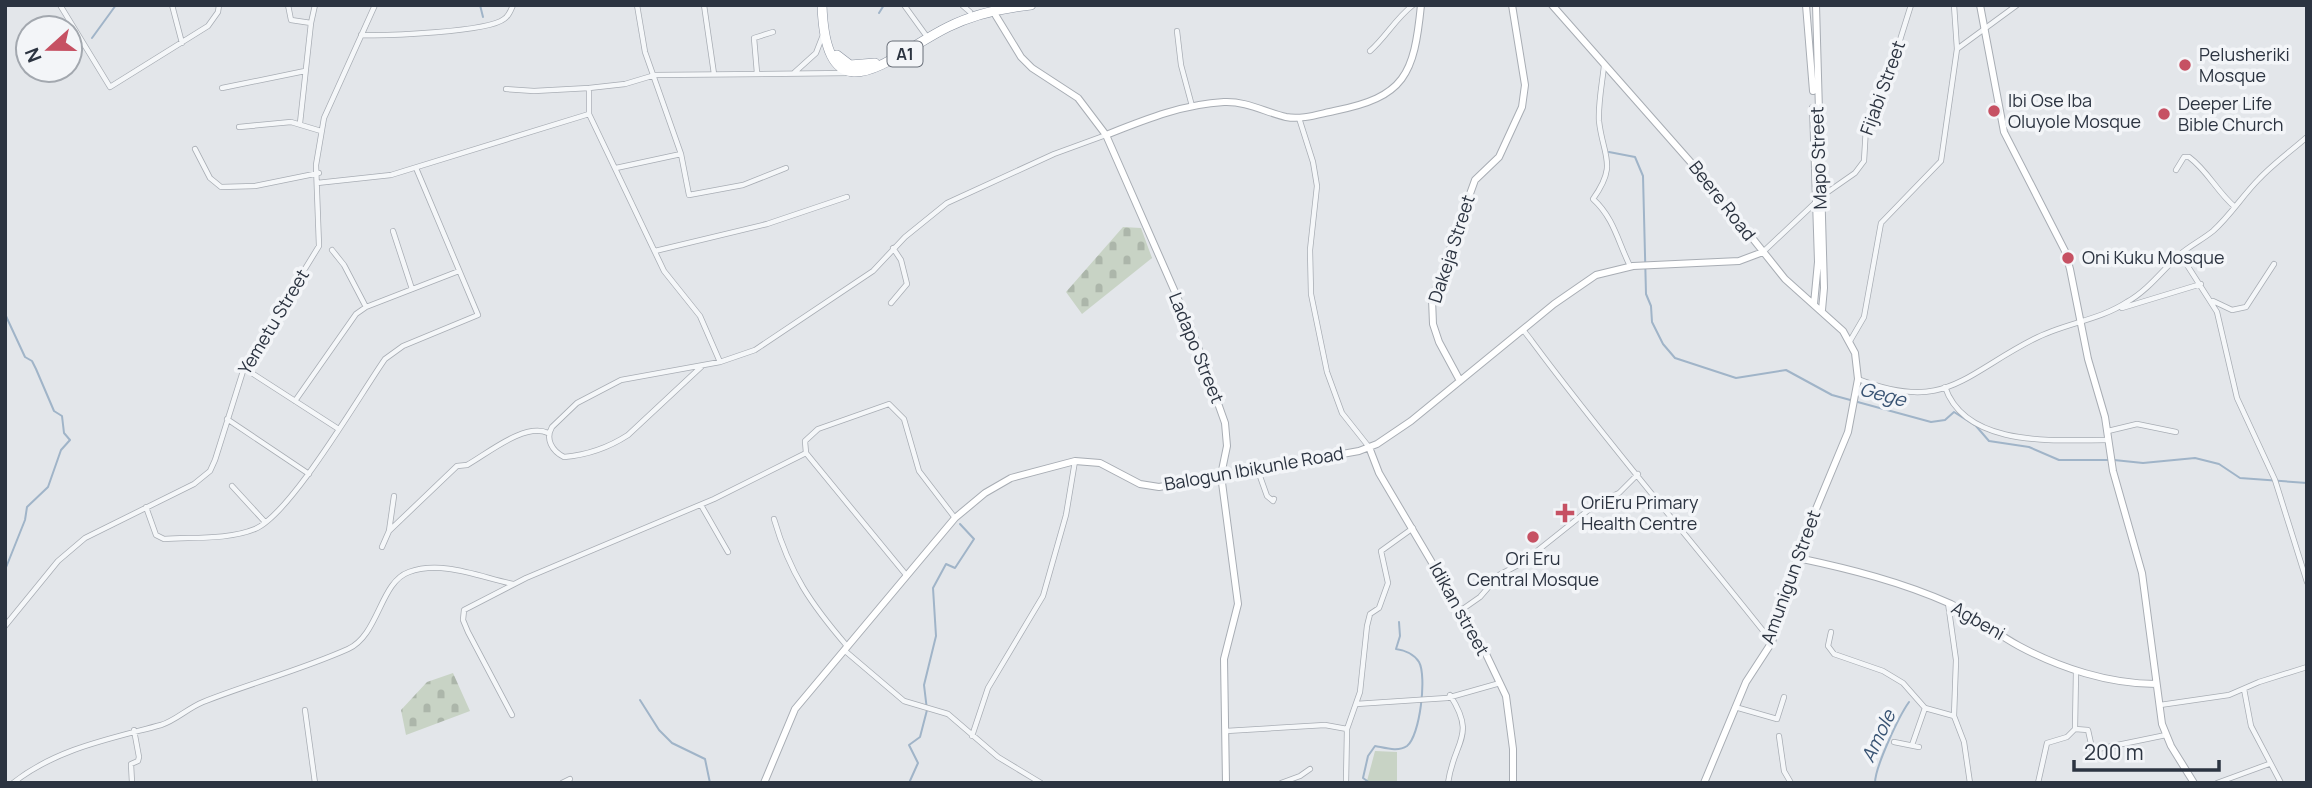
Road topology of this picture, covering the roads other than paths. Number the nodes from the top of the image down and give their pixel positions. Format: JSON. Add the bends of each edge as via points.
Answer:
{"nodes":[{"id":1,"x":60,"y":5,"type":"edge"},
{"id":2,"x":172,"y":5,"type":"edge"},
{"id":3,"x":219,"y":5,"type":"edge"},
{"id":4,"x":288,"y":5,"type":"edge"},
{"id":5,"x":315,"y":5,"type":"edge"},
{"id":6,"x":375,"y":5,"type":"edge"},
{"id":7,"x":513,"y":5,"type":"edge"},
{"id":8,"x":637,"y":5,"type":"edge"},
{"id":9,"x":704,"y":5,"type":"edge"},
{"id":10,"x":824,"y":5,"type":"edge"},
{"id":11,"x":904,"y":5,"type":"edge"},
{"id":12,"x":961,"y":5,"type":"edge"},
{"id":13,"x":1031,"y":5,"type":"edge"},
{"id":14,"x":1413,"y":5,"type":"edge"},
{"id":15,"x":1421,"y":5,"type":"edge"},
{"id":16,"x":1512,"y":5,"type":"edge"},
{"id":17,"x":1552,"y":5,"type":"edge"},
{"id":18,"x":1806,"y":5,"type":"edge"},
{"id":19,"x":1816,"y":5,"type":"edge"},
{"id":20,"x":1911,"y":5,"type":"edge"},
{"id":21,"x":1954,"y":5,"type":"edge"},
{"id":22,"x":1980,"y":5,"type":"edge"},
{"id":23,"x":2017,"y":5,"type":"edge"},
{"id":24,"x":992,"y":8,"type":"edge"},
{"id":25,"x":970,"y":12,"type":"junction"},
{"id":26,"x":311,"y":23,"type":"junction"},
{"id":27,"x":1986,"y":27,"type":"junction"},
{"id":28,"x":1177,"y":31,"type":"dead end"},
{"id":29,"x":773,"y":32,"type":"dead end"},
{"id":30,"x":823,"y":33,"type":"junction"},
{"id":31,"x":925,"y":34,"type":"junction"},
{"id":32,"x":361,"y":35,"type":"junction"},
{"id":33,"x":182,"y":43,"type":"junction"},
{"id":34,"x":1957,"y":48,"type":"junction"},
{"id":35,"x":1370,"y":51,"type":"dead end"},
{"id":36,"x":1814,"y":52,"type":"junction"},
{"id":37,"x":1604,"y":66,"type":"junction"},
{"id":38,"x":305,"y":71,"type":"junction"},
{"id":39,"x":795,"y":72,"type":"junction"},
{"id":40,"x":856,"y":72,"type":"junction"},
{"id":41,"x":757,"y":73,"type":"junction"},
{"id":42,"x":655,"y":75,"type":"junction"},
{"id":43,"x":714,"y":75,"type":"junction"},
{"id":44,"x":222,"y":88,"type":"dead end"},
{"id":45,"x":589,"y":88,"type":"junction"},
{"id":46,"x":506,"y":89,"type":"dead end"},
{"id":47,"x":1192,"y":106,"type":"junction"},
{"id":48,"x":589,"y":114,"type":"junction"},
{"id":49,"x":1299,"y":118,"type":"junction"},
{"id":50,"x":300,"y":123,"type":"junction"},
{"id":51,"x":239,"y":127,"type":"dead end"},
{"id":52,"x":321,"y":131,"type":"junction"},
{"id":53,"x":1106,"y":135,"type":"junction"},
{"id":54,"x":2307,"y":137,"type":"edge"},
{"id":55,"x":195,"y":149,"type":"dead end"},
{"id":56,"x":681,"y":154,"type":"junction"},
{"id":57,"x":416,"y":168,"type":"junction"},
{"id":58,"x":616,"y":168,"type":"junction"},
{"id":59,"x":786,"y":168,"type":"dead end"},
{"id":60,"x":2176,"y":170,"type":"dead end"},
{"id":61,"x":318,"y":173,"type":"junction"},
{"id":62,"x":317,"y":183,"type":"junction"},
{"id":63,"x":847,"y":197,"type":"dead end"},
{"id":64,"x":1819,"y":199,"type":"junction"},
{"id":65,"x":2235,"y":207,"type":"junction"},
{"id":66,"x":393,"y":231,"type":"dead end"},
{"id":67,"x":892,"y":248,"type":"junction"},
{"id":68,"x":332,"y":250,"type":"dead end"},
{"id":69,"x":655,"y":251,"type":"junction"},
{"id":70,"x":1763,"y":252,"type":"junction"},
{"id":71,"x":2180,"y":254,"type":"junction"},
{"id":72,"x":2274,"y":264,"type":"dead end"},
{"id":73,"x":1632,"y":266,"type":"junction"},
{"id":74,"x":459,"y":271,"type":"junction"},
{"id":75,"x":2201,"y":284,"type":"junction"},
{"id":76,"x":412,"y":289,"type":"junction"},
{"id":77,"x":2212,"y":301,"type":"junction"},
{"id":78,"x":891,"y":303,"type":"dead end"},
{"id":79,"x":1814,"y":304,"type":"junction"},
{"id":80,"x":366,"y":307,"type":"junction"},
{"id":81,"x":1822,"y":310,"type":"junction"},
{"id":82,"x":2115,"y":310,"type":"junction"},
{"id":83,"x":2080,"y":324,"type":"junction"},
{"id":84,"x":1519,"y":333,"type":"junction"},
{"id":85,"x":1850,"y":341,"type":"junction"},
{"id":86,"x":720,"y":362,"type":"junction"},
{"id":87,"x":702,"y":366,"type":"junction"},
{"id":88,"x":244,"y":368,"type":"junction"},
{"id":89,"x":1459,"y":379,"type":"junction"},
{"id":90,"x":1858,"y":379,"type":"junction"},
{"id":91,"x":1945,"y":387,"type":"junction"},
{"id":92,"x":295,"y":401,"type":"junction"},
{"id":93,"x":1855,"y":408,"type":"joint"},
{"id":94,"x":227,"y":419,"type":"junction"},
{"id":95,"x":337,"y":428,"type":"junction"},
{"id":96,"x":2108,"y":431,"type":"junction"},
{"id":97,"x":2176,"y":432,"type":"dead end"},
{"id":98,"x":548,"y":433,"type":"junction"},
{"id":99,"x":2109,"y":440,"type":"junction"},
{"id":100,"x":1368,"y":447,"type":"junction"},
{"id":101,"x":806,"y":453,"type":"junction"},
{"id":102,"x":1075,"y":461,"type":"junction"},
{"id":103,"x":1256,"y":468,"type":"junction"},
{"id":104,"x":309,"y":474,"type":"junction"},
{"id":105,"x":1638,"y":474,"type":"junction"},
{"id":106,"x":1222,"y":475,"type":"junction"},
{"id":107,"x":232,"y":486,"type":"dead end"},
{"id":108,"x":394,"y":496,"type":"dead end"},
{"id":109,"x":1274,"y":499,"type":"dead end"},
{"id":110,"x":701,"y":505,"type":"junction"},
{"id":111,"x":146,"y":507,"type":"junction"},
{"id":112,"x":956,"y":518,"type":"junction"},
{"id":113,"x":774,"y":519,"type":"dead end"},
{"id":114,"x":265,"y":522,"type":"junction"},
{"id":115,"x":1413,"y":528,"type":"junction"},
{"id":116,"x":389,"y":531,"type":"junction"},
{"id":117,"x":382,"y":547,"type":"dead end"},
{"id":118,"x":728,"y":552,"type":"dead end"},
{"id":119,"x":1798,"y":558,"type":"junction"},
{"id":120,"x":907,"y":576,"type":"junction"},
{"id":121,"x":2307,"y":582,"type":"edge"},
{"id":122,"x":513,"y":584,"type":"junction"},
{"id":123,"x":1948,"y":603,"type":"junction"},
{"id":124,"x":1459,"y":611,"type":"junction"},
{"id":125,"x":5,"y":626,"type":"edge"},
{"id":126,"x":1831,"y":632,"type":"dead end"},
{"id":127,"x":1772,"y":642,"type":"junction"},
{"id":128,"x":846,"y":648,"type":"junction"},
{"id":129,"x":2307,"y":667,"type":"edge"},
{"id":130,"x":2076,"y":668,"type":"junction"},
{"id":131,"x":1500,"y":683,"type":"junction"},
{"id":132,"x":2156,"y":684,"type":"junction"},
{"id":133,"x":2244,"y":689,"type":"junction"},
{"id":134,"x":1450,"y":695,"type":"junction"},
{"id":135,"x":1784,"y":697,"type":"dead end"},
{"id":136,"x":1356,"y":704,"type":"junction"},
{"id":137,"x":2159,"y":705,"type":"junction"},
{"id":138,"x":1734,"y":707,"type":"junction"},
{"id":139,"x":1925,"y":708,"type":"junction"},
{"id":140,"x":304,"y":710,"type":"dead end"},
{"id":141,"x":512,"y":715,"type":"dead end"},
{"id":142,"x":1954,"y":716,"type":"junction"},
{"id":143,"x":1347,"y":729,"type":"junction"},
{"id":144,"x":2075,"y":729,"type":"junction"},
{"id":145,"x":134,"y":730,"type":"junction"},
{"id":146,"x":1226,"y":731,"type":"junction"},
{"id":147,"x":972,"y":736,"type":"junction"},
{"id":148,"x":1779,"y":736,"type":"dead end"},
{"id":149,"x":2166,"y":736,"type":"junction"},
{"id":150,"x":1894,"y":742,"type":"dead end"},
{"id":151,"x":1912,"y":745,"type":"junction"},
{"id":152,"x":1919,"y":747,"type":"dead end"},
{"id":153,"x":2269,"y":764,"type":"junction"},
{"id":154,"x":1310,"y":769,"type":"dead end"},
{"id":155,"x":570,"y":779,"type":"dead end"},
{"id":156,"x":13,"y":783,"type":"edge"},
{"id":157,"x":132,"y":783,"type":"edge"},
{"id":158,"x":315,"y":783,"type":"edge"},
{"id":159,"x":562,"y":783,"type":"edge"},
{"id":160,"x":764,"y":783,"type":"edge"},
{"id":161,"x":1041,"y":783,"type":"edge"},
{"id":162,"x":1226,"y":783,"type":"edge"},
{"id":163,"x":1281,"y":783,"type":"edge"},
{"id":164,"x":1346,"y":783,"type":"edge"},
{"id":165,"x":1448,"y":783,"type":"edge"},
{"id":166,"x":1513,"y":783,"type":"edge"},
{"id":167,"x":1704,"y":783,"type":"edge"},
{"id":168,"x":1791,"y":783,"type":"edge"},
{"id":169,"x":1970,"y":783,"type":"edge"},
{"id":170,"x":2038,"y":783,"type":"edge"},
{"id":171,"x":2194,"y":783,"type":"edge"},
{"id":172,"x":2217,"y":783,"type":"edge"},
{"id":173,"x":2281,"y":783,"type":"edge"}],
"edges":[{"from":1,"to":33,"type":"street","via":[[110,87]]},
{"from":2,"to":33,"type":"street"},
{"from":3,"to":33,"type":"street","via":[[208,26]]},
{"from":4,"to":26,"type":"street","via":[[291,20]]},
{"from":5,"to":26,"type":"street"},
{"from":6,"to":32,"type":"street","name":"Yemetu Street"},
{"from":7,"to":32,"type":"street","via":[[505,19],[485,26]]},
{"from":8,"to":42,"type":"street","via":[[645,52]]},
{"from":9,"to":43,"type":"street"},
{"from":10,"to":30,"type":"highway","number":"A1"},
{"from":10,"to":31,"type":"highway","number":"A1","via":[[833,49],[850,65],[877,62]]},
{"from":11,"to":31,"type":"street"},
{"from":12,"to":25,"type":"street"},
{"from":13,"to":24,"type":"highway","number":"A1"},
{"from":14,"to":35,"type":"street"},
{"from":15,"to":49,"type":"main road","via":[[1411,57],[1396,89],[1358,107]]},
{"from":16,"to":89,"type":"main road","name":"Dakeja Street","via":[[1525,85],[1522,107],[1499,158],[1475,180],[1432,299],[1439,342]]},
{"from":17,"to":37,"type":"main road","name":"Beere Road"},
{"from":18,"to":36,"type":"main road","name":"Mapo Street"},
{"from":19,"to":36,"type":"main road","name":"Mapo Street"},
{"from":20,"to":64,"type":"street","name":"Fijabi Street","via":[[1884,91],[1866,127],[1864,161]]},
{"from":21,"to":34,"type":"street"},
{"from":22,"to":27,"type":"main road"},
{"from":23,"to":27,"type":"street"},
{"from":24,"to":25,"type":"highway","number":"A1"},
{"from":24,"to":40,"type":"highway","number":"A1","via":[[947,27],[885,65]]},
{"from":24,"to":53,"type":"main road","name":"Ladapo Street","via":[[1009,41],[1027,62],[1078,98]]},
{"from":25,"to":31,"type":"highway","number":"A1"},
{"from":26,"to":38,"type":"street"},
{"from":27,"to":34,"type":"street"},
{"from":27,"to":83,"type":"main road","via":[[2001,123],[2064,251]]},
{"from":28,"to":47,"type":"street"},
{"from":29,"to":41,"type":"street","via":[[754,38]]},
{"from":30,"to":39,"type":"street","via":[[812,59]]},
{"from":30,"to":40,"type":"highway","number":"A1","via":[[833,60]]},
{"from":32,"to":52,"type":"street","name":"Yemetu Street"},
{"from":34,"to":85,"type":"street","via":[[1941,161],[1881,223],[1864,317]]},
{"from":36,"to":64,"type":"main road","name":"Mapo Street"},
{"from":37,"to":70,"type":"main road","name":"Beere Road","via":[[1702,175]]},
{"from":37,"to":73,"type":"street","via":[[1599,119],[1608,164],[1593,199],[1616,230],[1619,246]]},
{"from":38,"to":44,"type":"street"},
{"from":38,"to":50,"type":"street"},
{"from":39,"to":40,"type":"street"},
{"from":39,"to":41,"type":"street"},
{"from":41,"to":43,"type":"street"},
{"from":42,"to":43,"type":"street"},
{"from":42,"to":45,"type":"street"},
{"from":42,"to":56,"type":"street"},
{"from":45,"to":46,"type":"street"},
{"from":45,"to":48,"type":"street"},
{"from":47,"to":49,"type":"main road","via":[[1232,102]]},
{"from":47,"to":53,"type":"main road"},
{"from":48,"to":57,"type":"street"},
{"from":48,"to":58,"type":"street"},
{"from":49,"to":100,"type":"street","via":[[1317,186],[1311,294],[1327,372],[1342,413]]},
{"from":50,"to":51,"type":"street"},
{"from":50,"to":52,"type":"street"},
{"from":52,"to":61,"type":"street","name":"Yemetu Street"},
{"from":53,"to":67,"type":"street","via":[[947,203]]},
{"from":53,"to":106,"type":"main road","name":"Ladapo Street","via":[[1208,370],[1225,424]]},
{"from":54,"to":65,"type":"street"},
{"from":55,"to":61,"type":"street","via":[[210,178],[221,187],[255,186]]},
{"from":56,"to":58,"type":"street"},
{"from":56,"to":59,"type":"street","via":[[691,196],[743,185]]},
{"from":57,"to":62,"type":"street","via":[[380,178]]},
{"from":57,"to":74,"type":"street"},
{"from":58,"to":69,"type":"street"},
{"from":60,"to":65,"type":"street","via":[[2189,158]]},
{"from":61,"to":62,"type":"street","name":"Yemetu Street"},
{"from":62,"to":88,"type":"street","name":"Yemetu Street","via":[[319,246]]},
{"from":63,"to":69,"type":"street","via":[[767,224]]},
{"from":64,"to":70,"type":"street","name":"Fijabi Street"},
{"from":64,"to":79,"type":"main road","name":"Mapo Street"},
{"from":64,"to":81,"type":"main road","name":"Mapo Street"},
{"from":65,"to":71,"type":"street","via":[[2213,231]]},
{"from":66,"to":76,"type":"street"},
{"from":67,"to":78,"type":"street","via":[[901,260],[907,284]]},
{"from":67,"to":86,"type":"street","via":[[873,271],[774,338]]},
{"from":68,"to":80,"type":"street"},
{"from":69,"to":86,"type":"street","via":[[664,271],[700,316]]},
{"from":70,"to":73,"type":"main road","name":"Balogun Ibikunle Road","via":[[1726,263]]},
{"from":70,"to":79,"type":"main road","name":"Beere Road"},
{"from":71,"to":75,"type":"street"},
{"from":71,"to":82,"type":"street","via":[[2135,298]]},
{"from":72,"to":77,"type":"street","via":[[2246,307],[2232,310]]},
{"from":73,"to":84,"type":"main road","name":"Balogun Ibikunle Road","via":[[1584,282]]},
{"from":74,"to":76,"type":"street"},
{"from":74,"to":95,"type":"street","via":[[478,315],[392,352]]},
{"from":75,"to":77,"type":"street"},
{"from":75,"to":82,"type":"street"},
{"from":76,"to":80,"type":"street"},
{"from":77,"to":121,"type":"street","via":[[2238,398],[2279,494]]},
{"from":79,"to":81,"type":"main road","name":"Beere Road"},
{"from":80,"to":92,"type":"street","via":[[346,326]]},
{"from":81,"to":85,"type":"main road","name":"Beere Road"},
{"from":82,"to":83,"type":"street"},
{"from":83,"to":91,"type":"street","via":[[2050,331],[1975,376]]},
{"from":83,"to":96,"type":"main road"},
{"from":84,"to":89,"type":"main road","name":"Balogun Ibikunle Road"},
{"from":84,"to":105,"type":"street","via":[[1524,331]]},
{"from":85,"to":90,"type":"main road","name":"Beere Road"},
{"from":86,"to":87,"type":"street"},
{"from":87,"to":98,"type":"street","via":[[644,374],[604,387],[567,411]]},
{"from":87,"to":98,"type":"street","via":[[614,444],[564,457],[550,444]]},
{"from":88,"to":92,"type":"street"},
{"from":88,"to":94,"type":"street","name":"Yemetu Street"},
{"from":89,"to":100,"type":"main road","name":"Balogun Ibikunle Road","via":[[1431,407]]},
{"from":90,"to":91,"type":"street","via":[[1902,394]]},
{"from":90,"to":93,"type":"main road","name":"Beere Road"},
{"from":91,"to":99,"type":"street","via":[[1956,411],[1989,430],[2040,438]]},
{"from":92,"to":95,"type":"street"},
{"from":93,"to":119,"type":"main road","name":"Amunigun Street"},
{"from":94,"to":104,"type":"street"},
{"from":94,"to":111,"type":"street","name":"Yemetu Street","via":[[210,471]]},
{"from":95,"to":104,"type":"street"},
{"from":96,"to":97,"type":"street","via":[[2137,424]]},
{"from":96,"to":99,"type":"main road"},
{"from":98,"to":116,"type":"street","via":[[523,434],[457,466]]},
{"from":99,"to":132,"type":"main road","via":[[2113,471],[2142,573]]},
{"from":100,"to":103,"type":"main road","name":"Balogun Ibikunle Road"},
{"from":100,"to":115,"type":"main road","name":"Idikan street"},
{"from":101,"to":110,"type":"street"},
{"from":101,"to":112,"type":"street","via":[[805,441],[818,429],[889,404],[904,419],[919,471]]},
{"from":101,"to":120,"type":"street"},
{"from":102,"to":106,"type":"main road","name":"Balogun Ibikunle Road","via":[[1100,463],[1149,486]]},
{"from":102,"to":112,"type":"main road","name":"Balogun Ibikunle Road","via":[[1011,478]]},
{"from":102,"to":147,"type":"street","via":[[1066,515],[1043,596],[988,688]]},
{"from":103,"to":106,"type":"main road","name":"Balogun Ibikunle Road"},
{"from":103,"to":109,"type":"street","via":[[1267,496]]},
{"from":104,"to":114,"type":"street"},
{"from":105,"to":124,"type":"street","via":[[1619,493],[1499,575],[1480,597]]},
{"from":105,"to":127,"type":"street"},
{"from":106,"to":146,"type":"main road","name":"Ladapo Street","via":[[1238,592],[1224,659]]},
{"from":107,"to":114,"type":"street"},
{"from":108,"to":116,"type":"street"},
{"from":110,"to":118,"type":"street"},
{"from":110,"to":122,"type":"street"},
{"from":111,"to":114,"type":"street","via":[[156,535],[164,539],[233,534]]},
{"from":111,"to":125,"type":"street","name":"Yemetu Street","via":[[97,530],[72,548]]},
{"from":112,"to":120,"type":"main road","name":"Balogun Ibikunle Road"},
{"from":113,"to":128,"type":"street","via":[[793,573],[812,607]]},
{"from":115,"to":124,"type":"main road","name":"Idikan street"},
{"from":115,"to":136,"type":"street","via":[[1381,551],[1388,583],[1379,608],[1370,614]]},
{"from":116,"to":117,"type":"street"},
{"from":119,"to":123,"type":"main road","name":"Agbeni","via":[[1875,576]]},
{"from":119,"to":127,"type":"main road","name":"Amunigun Street"},
{"from":120,"to":128,"type":"main road","name":"Balogun Ibikunle Road"},
{"from":122,"to":141,"type":"street","via":[[472,604],[462,614]]},
{"from":122,"to":145,"type":"street","via":[[433,567],[404,573],[352,647],[204,702],[161,725]]},
{"from":123,"to":130,"type":"main road","name":"Agbeni","via":[[2017,645]]},
{"from":123,"to":142,"type":"street","via":[[1955,660]]},
{"from":124,"to":131,"type":"main road","name":"Idikan street"},
{"from":126,"to":139,"type":"street","via":[[1828,646],[1834,654],[1883,671],[1903,683]]},
{"from":127,"to":138,"type":"main road","name":"Amunigun Street"},
{"from":128,"to":147,"type":"street","via":[[904,701],[948,714]]},
{"from":128,"to":160,"type":"main road","name":"Balogun Ibikunle Road","via":[[789,718]]},
{"from":129,"to":133,"type":"street"},
{"from":130,"to":132,"type":"main road","name":"Agbeni","via":[[2111,682]]},
{"from":130,"to":144,"type":"street"},
{"from":131,"to":134,"type":"street"},
{"from":131,"to":166,"type":"main road","name":"Idikan street","via":[[1510,716]]},
{"from":132,"to":137,"type":"main road"},
{"from":133,"to":137,"type":"street","via":[[2207,700]]},
{"from":133,"to":153,"type":"street","via":[[2251,726]]},
{"from":134,"to":136,"type":"street"},
{"from":134,"to":165,"type":"street","via":[[1464,723]]},
{"from":135,"to":138,"type":"street","via":[[1777,719]]},
{"from":136,"to":143,"type":"street"},
{"from":137,"to":149,"type":"main road"},
{"from":138,"to":167,"type":"main road","name":"Amunigun Street"},
{"from":139,"to":142,"type":"street"},
{"from":139,"to":151,"type":"street"},
{"from":140,"to":158,"type":"street"},
{"from":142,"to":169,"type":"street","via":[[1964,742]]},
{"from":143,"to":146,"type":"street","via":[[1325,725]]},
{"from":143,"to":164,"type":"street"},
{"from":144,"to":149,"type":"street","via":[[2088,730],[2092,748],[2098,749]]},
{"from":144,"to":170,"type":"street","via":[[2067,737],[2047,743]]},
{"from":145,"to":156,"type":"street","via":[[54,758]]},
{"from":145,"to":157,"type":"street","via":[[139,757],[131,764]]},
{"from":146,"to":162,"type":"main road","name":"Ladapo Street"},
{"from":147,"to":161,"type":"street"},
{"from":148,"to":168,"type":"street","via":[[1784,771]]},
{"from":149,"to":171,"type":"main road"},
{"from":150,"to":151,"type":"street"},
{"from":151,"to":152,"type":"street"},
{"from":153,"to":172,"type":"street"},
{"from":153,"to":173,"type":"street"},
{"from":154,"to":163,"type":"street"},
{"from":155,"to":159,"type":"street"}]}
